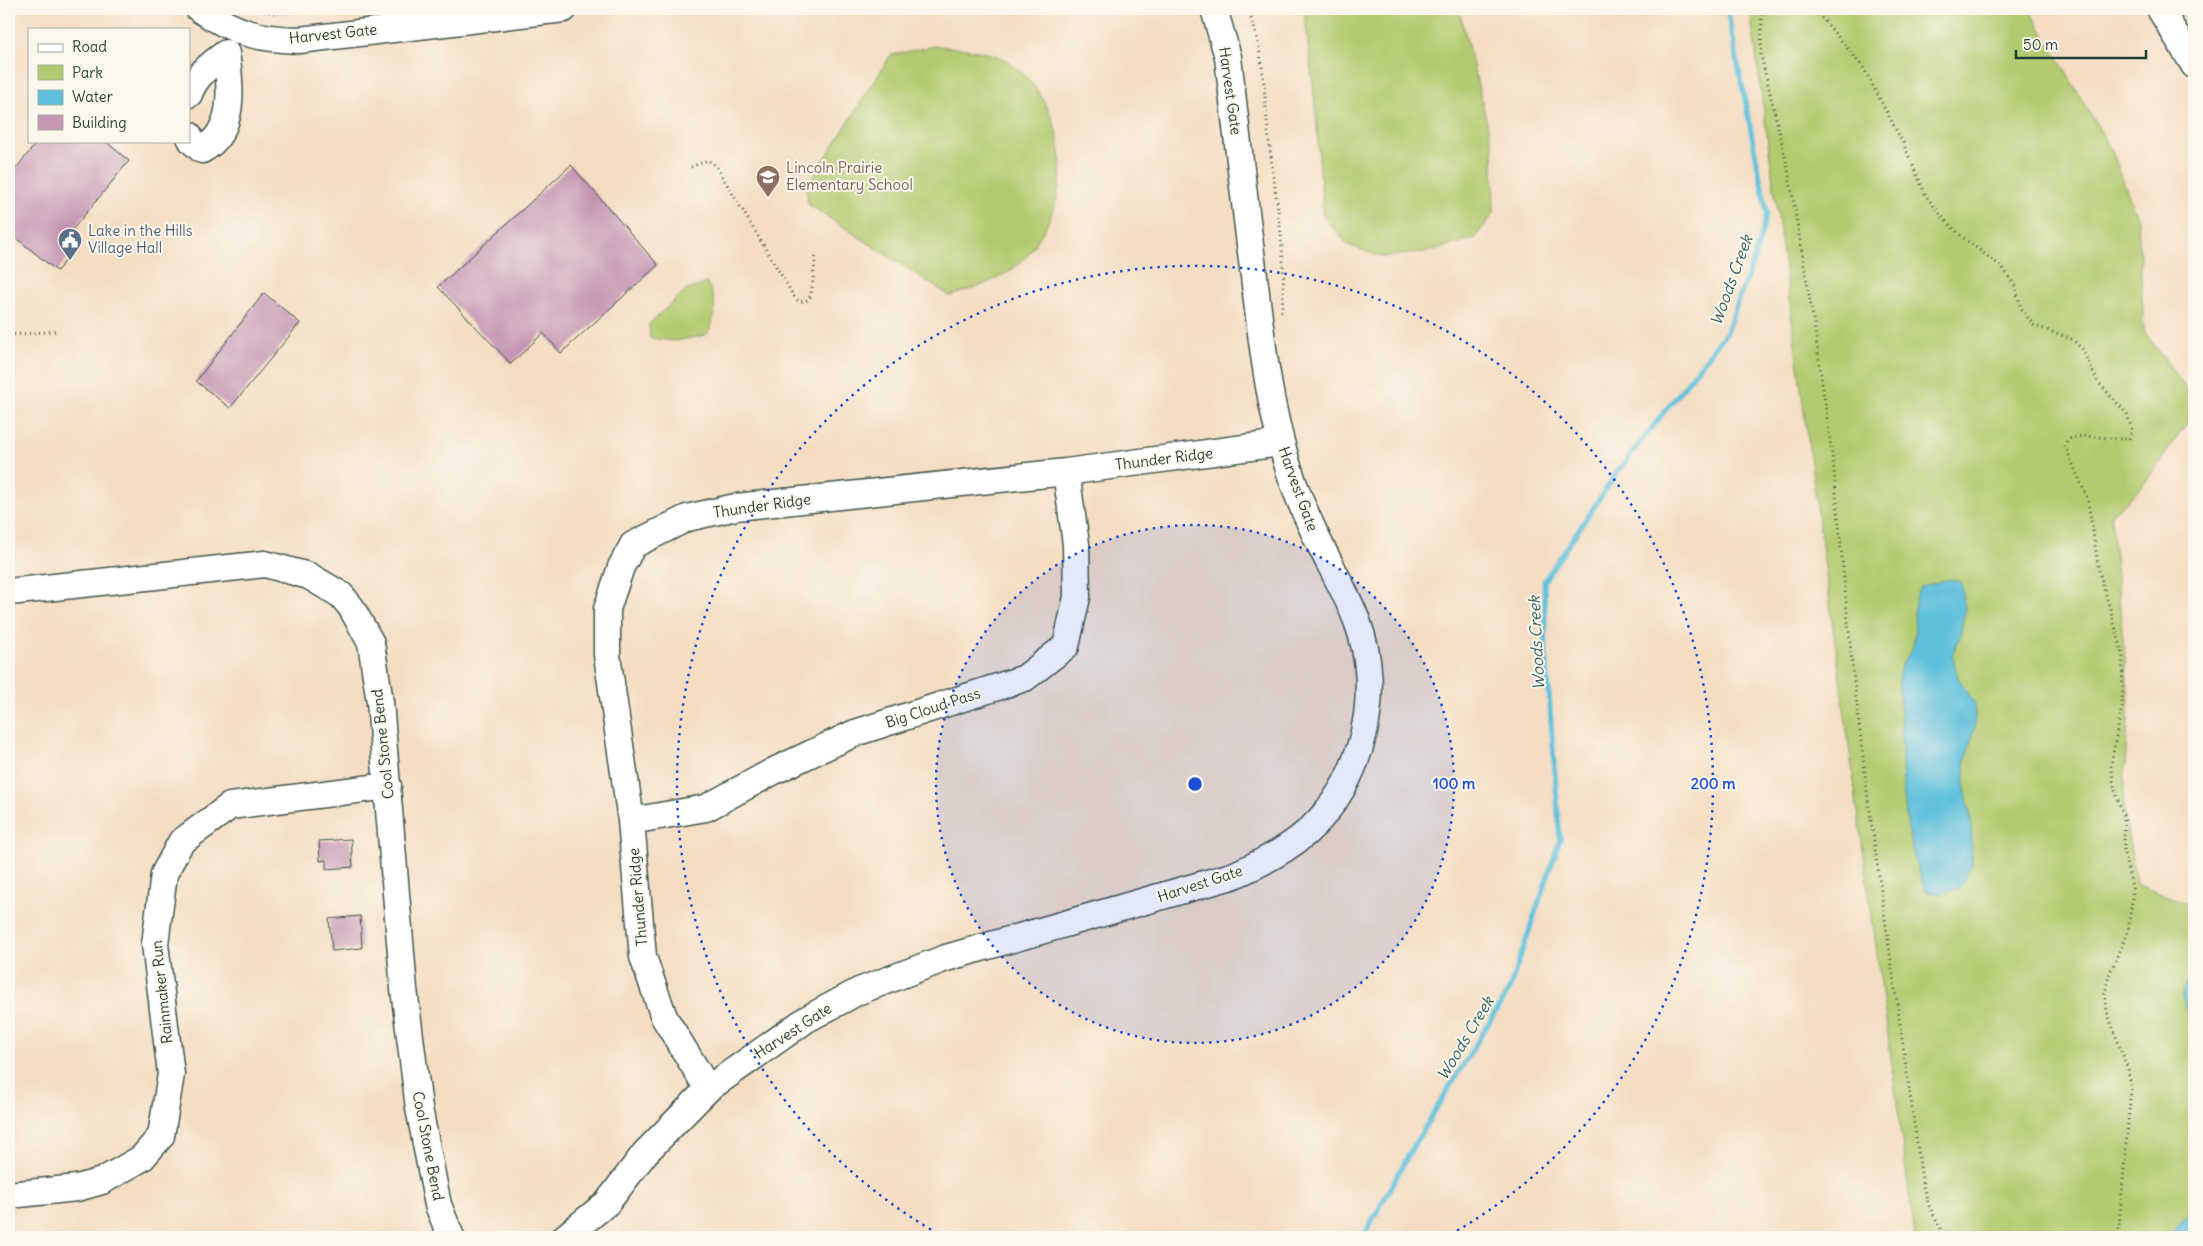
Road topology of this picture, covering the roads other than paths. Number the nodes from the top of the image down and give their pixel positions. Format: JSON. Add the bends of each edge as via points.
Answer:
{"nodes":[{"id":1,"x":199,"y":9,"type":"edge"},
{"id":2,"x":564,"y":9,"type":"edge"},
{"id":3,"x":1214,"y":9,"type":"edge"},
{"id":4,"x":2160,"y":9,"type":"edge"},
{"id":5,"x":237,"y":31,"type":"edge"},
{"id":6,"x":2194,"y":65,"type":"edge"},
{"id":7,"x":190,"y":91,"type":"edge"},
{"id":8,"x":190,"y":136,"type":"edge"},
{"id":9,"x":1281,"y":443,"type":"junction"},
{"id":10,"x":1066,"y":472,"type":"junction"},
{"id":11,"x":9,"y":592,"type":"edge"},
{"id":12,"x":388,"y":786,"type":"junction"},
{"id":13,"x":631,"y":821,"type":"junction"},
{"id":14,"x":708,"y":1089,"type":"junction"},
{"id":15,"x":9,"y":1195,"type":"edge"},
{"id":16,"x":451,"y":1237,"type":"edge"},
{"id":17,"x":565,"y":1237,"type":"edge"}],
"edges":[{"from":1,"to":5,"type":"street","name":"Harvest Gate"},
{"from":2,"to":5,"type":"street","name":"Harvest Gate","via":[[299,40],[267,39]]},
{"from":3,"to":9,"type":"street","name":"Harvest Gate","via":[[1228,57],[1264,363]]},
{"from":4,"to":6,"type":"street"},
{"from":5,"to":7,"type":"street"},
{"from":5,"to":8,"type":"street","via":[[228,112],[222,130],[214,143],[202,150]]},
{"from":9,"to":10,"type":"street","name":"Thunder Ridge"},
{"from":9,"to":14,"type":"street","name":"Harvest Gate","via":[[1309,522],[1358,622],[1367,658],[1370,690],[1366,725],[1349,776],[1321,817],[1287,846],[1232,876],[946,958],[859,991],[807,1019]]},
{"from":10,"to":13,"type":"street","name":"Big Cloud Pass","via":[[1076,544],[1076,597],[1066,646],[1025,678],[855,733],[706,808]]},
{"from":10,"to":13,"type":"street","name":"Thunder Ridge","via":[[736,507],[687,518],[633,545],[621,567],[607,610],[607,655]]},
{"from":11,"to":12,"type":"street","name":"Cool Stone Bend","via":[[266,564],[309,576],[341,595],[371,643]]},
{"from":12,"to":15,"type":"street","name":"Rainmaker Run","via":[[230,806],[181,842],[164,874],[155,944],[171,1074],[161,1136],[142,1158],[102,1182]]},
{"from":12,"to":16,"type":"street","name":"Cool Stone Bend","via":[[404,990],[419,1108],[438,1205]]},
{"from":13,"to":14,"type":"street","name":"Thunder Ridge","via":[[643,957],[664,1018]]},
{"from":14,"to":17,"type":"street","name":"Harvest Gate","via":[[645,1153],[607,1203]]}]}
